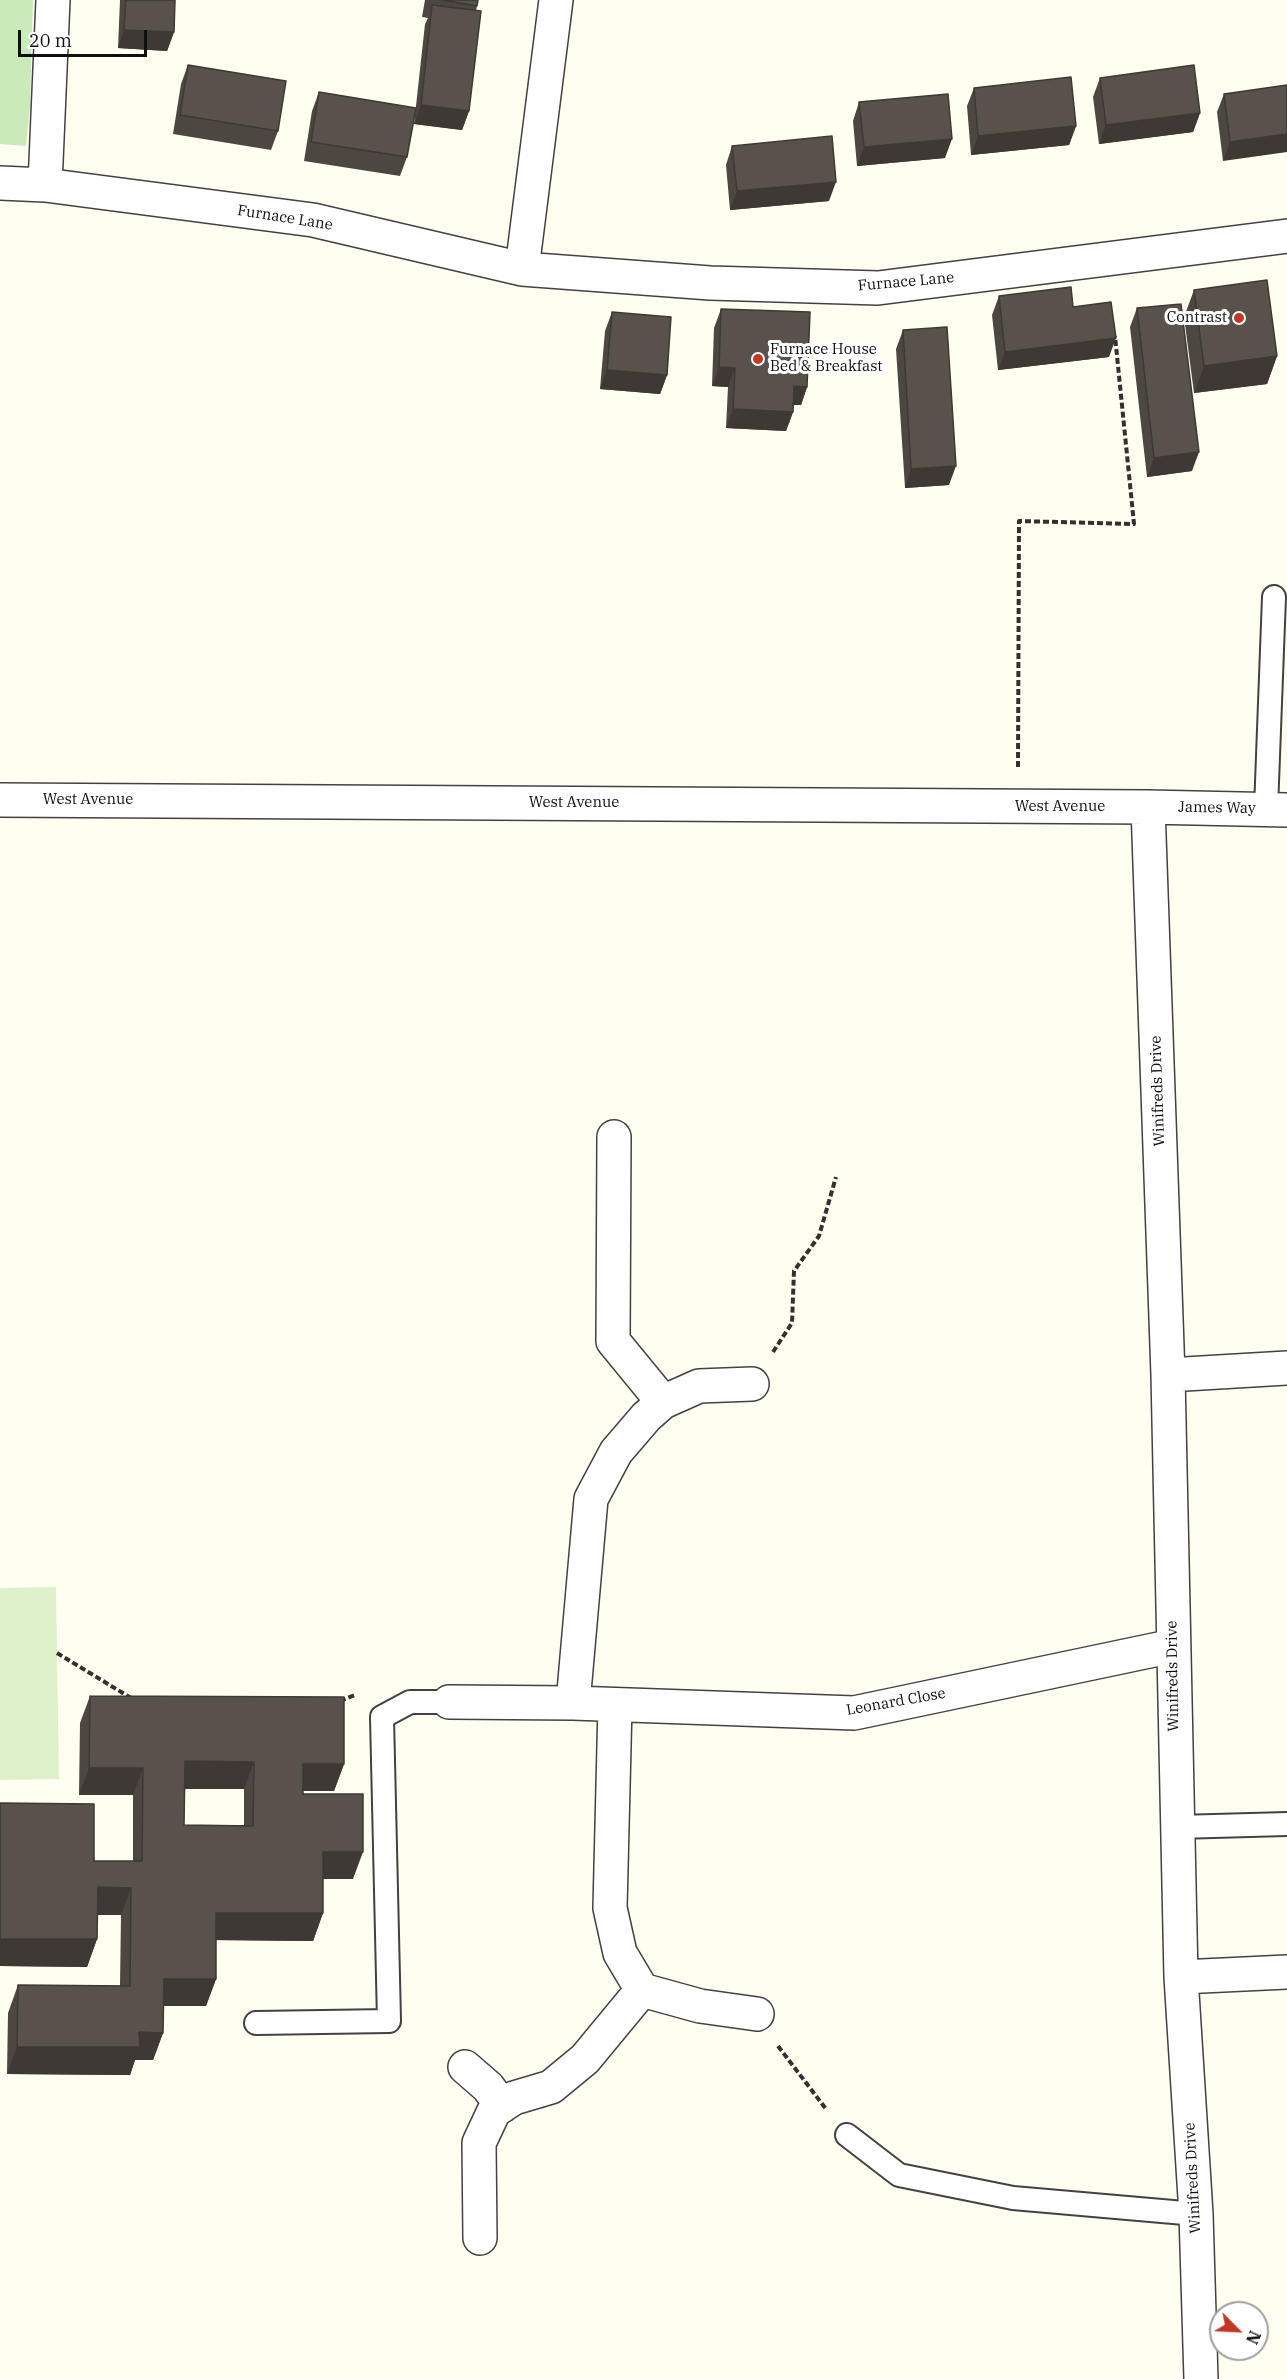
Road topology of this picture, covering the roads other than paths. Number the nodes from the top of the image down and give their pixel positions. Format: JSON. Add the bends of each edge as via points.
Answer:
{"nodes":[{"id":1,"x":53,"y":0,"type":"edge"},
{"id":2,"x":556,"y":0,"type":"edge"},
{"id":3,"x":0,"y":183,"type":"edge"},
{"id":4,"x":45,"y":185,"type":"junction"},
{"id":5,"x":1287,"y":236,"type":"edge"},
{"id":6,"x":522,"y":269,"type":"junction"},
{"id":7,"x":1274,"y":597,"type":"dead end"},
{"id":8,"x":0,"y":800,"type":"edge"},
{"id":9,"x":1148,"y":807,"type":"junction"},
{"id":10,"x":1277,"y":810,"type":"edge"},
{"id":11,"x":614,"y":1137,"type":"dead end"},
{"id":12,"x":1287,"y":1368,"type":"edge"},
{"id":13,"x":1168,"y":1375,"type":"junction"},
{"id":14,"x":752,"y":1384,"type":"road end"},
{"id":15,"x":663,"y":1402,"type":"junction"},
{"id":16,"x":1173,"y":1646,"type":"junction"},
{"id":17,"x":449,"y":1702,"type":"joint"},
{"id":18,"x":573,"y":1703,"type":"junction"},
{"id":19,"x":615,"y":1705,"type":"junction"},
{"id":20,"x":1287,"y":1824,"type":"edge"},
{"id":21,"x":1177,"y":1827,"type":"junction"},
{"id":22,"x":1287,"y":1972,"type":"edge"},
{"id":23,"x":1181,"y":1977,"type":"junction"},
{"id":24,"x":642,"y":1990,"type":"junction"},
{"id":25,"x":757,"y":2014,"type":"road end"},
{"id":26,"x":256,"y":2023,"type":"dead end"},
{"id":27,"x":465,"y":2067,"type":"dead end"},
{"id":28,"x":502,"y":2106,"type":"junction"},
{"id":29,"x":847,"y":2135,"type":"road end"},
{"id":30,"x":1196,"y":2214,"type":"junction"},
{"id":31,"x":480,"y":2238,"type":"dead end"},
{"id":32,"x":1201,"y":2379,"type":"edge"}],
"edges":[{"from":1,"to":4,"type":"street"},
{"from":2,"to":6,"type":"street"},
{"from":3,"to":4,"type":"street","name":"Furnace Lane"},
{"from":4,"to":6,"type":"street","name":"Furnace Lane","via":[[313,220]]},
{"from":5,"to":6,"type":"street","name":"Furnace Lane","via":[[878,288],[710,283]]},
{"from":7,"to":10,"type":"lane"},
{"from":8,"to":9,"type":"street","name":"West Avenue"},
{"from":9,"to":10,"type":"street","name":"James Way"},
{"from":9,"to":13,"type":"street","name":"Winifreds Drive"},
{"from":11,"to":15,"type":"street","via":[[613,1341]]},
{"from":12,"to":13,"type":"street"},
{"from":13,"to":16,"type":"street","name":"Winifreds Drive"},
{"from":14,"to":15,"type":"street","via":[[699,1386]]},
{"from":15,"to":18,"type":"street","via":[[616,1452],[591,1499]]},
{"from":16,"to":19,"type":"street","name":"Leonard Close","via":[[854,1713]]},
{"from":16,"to":21,"type":"street","name":"Winifreds Drive"},
{"from":17,"to":18,"type":"street","name":"Leonard Close"},
{"from":17,"to":26,"type":"lane","via":[[410,1702],[382,1717],[389,2021]]},
{"from":18,"to":19,"type":"street","name":"Leonard Close"},
{"from":19,"to":24,"type":"street","via":[[610,1908],[620,1953]]},
{"from":20,"to":21,"type":"lane"},
{"from":21,"to":23,"type":"street","name":"Winifreds Drive"},
{"from":22,"to":23,"type":"street"},
{"from":23,"to":30,"type":"street","name":"Winifreds Drive"},
{"from":24,"to":25,"type":"street","via":[[700,2006]]},
{"from":24,"to":28,"type":"street","via":[[585,2059],[551,2087],[514,2098]]},
{"from":27,"to":28,"type":"street"},
{"from":28,"to":31,"type":"street","via":[[494,2111],[479,2143]]},
{"from":29,"to":30,"type":"lane","via":[[899,2175],[1013,2198]]},
{"from":30,"to":32,"type":"street","name":"Winifreds Drive"}]}
